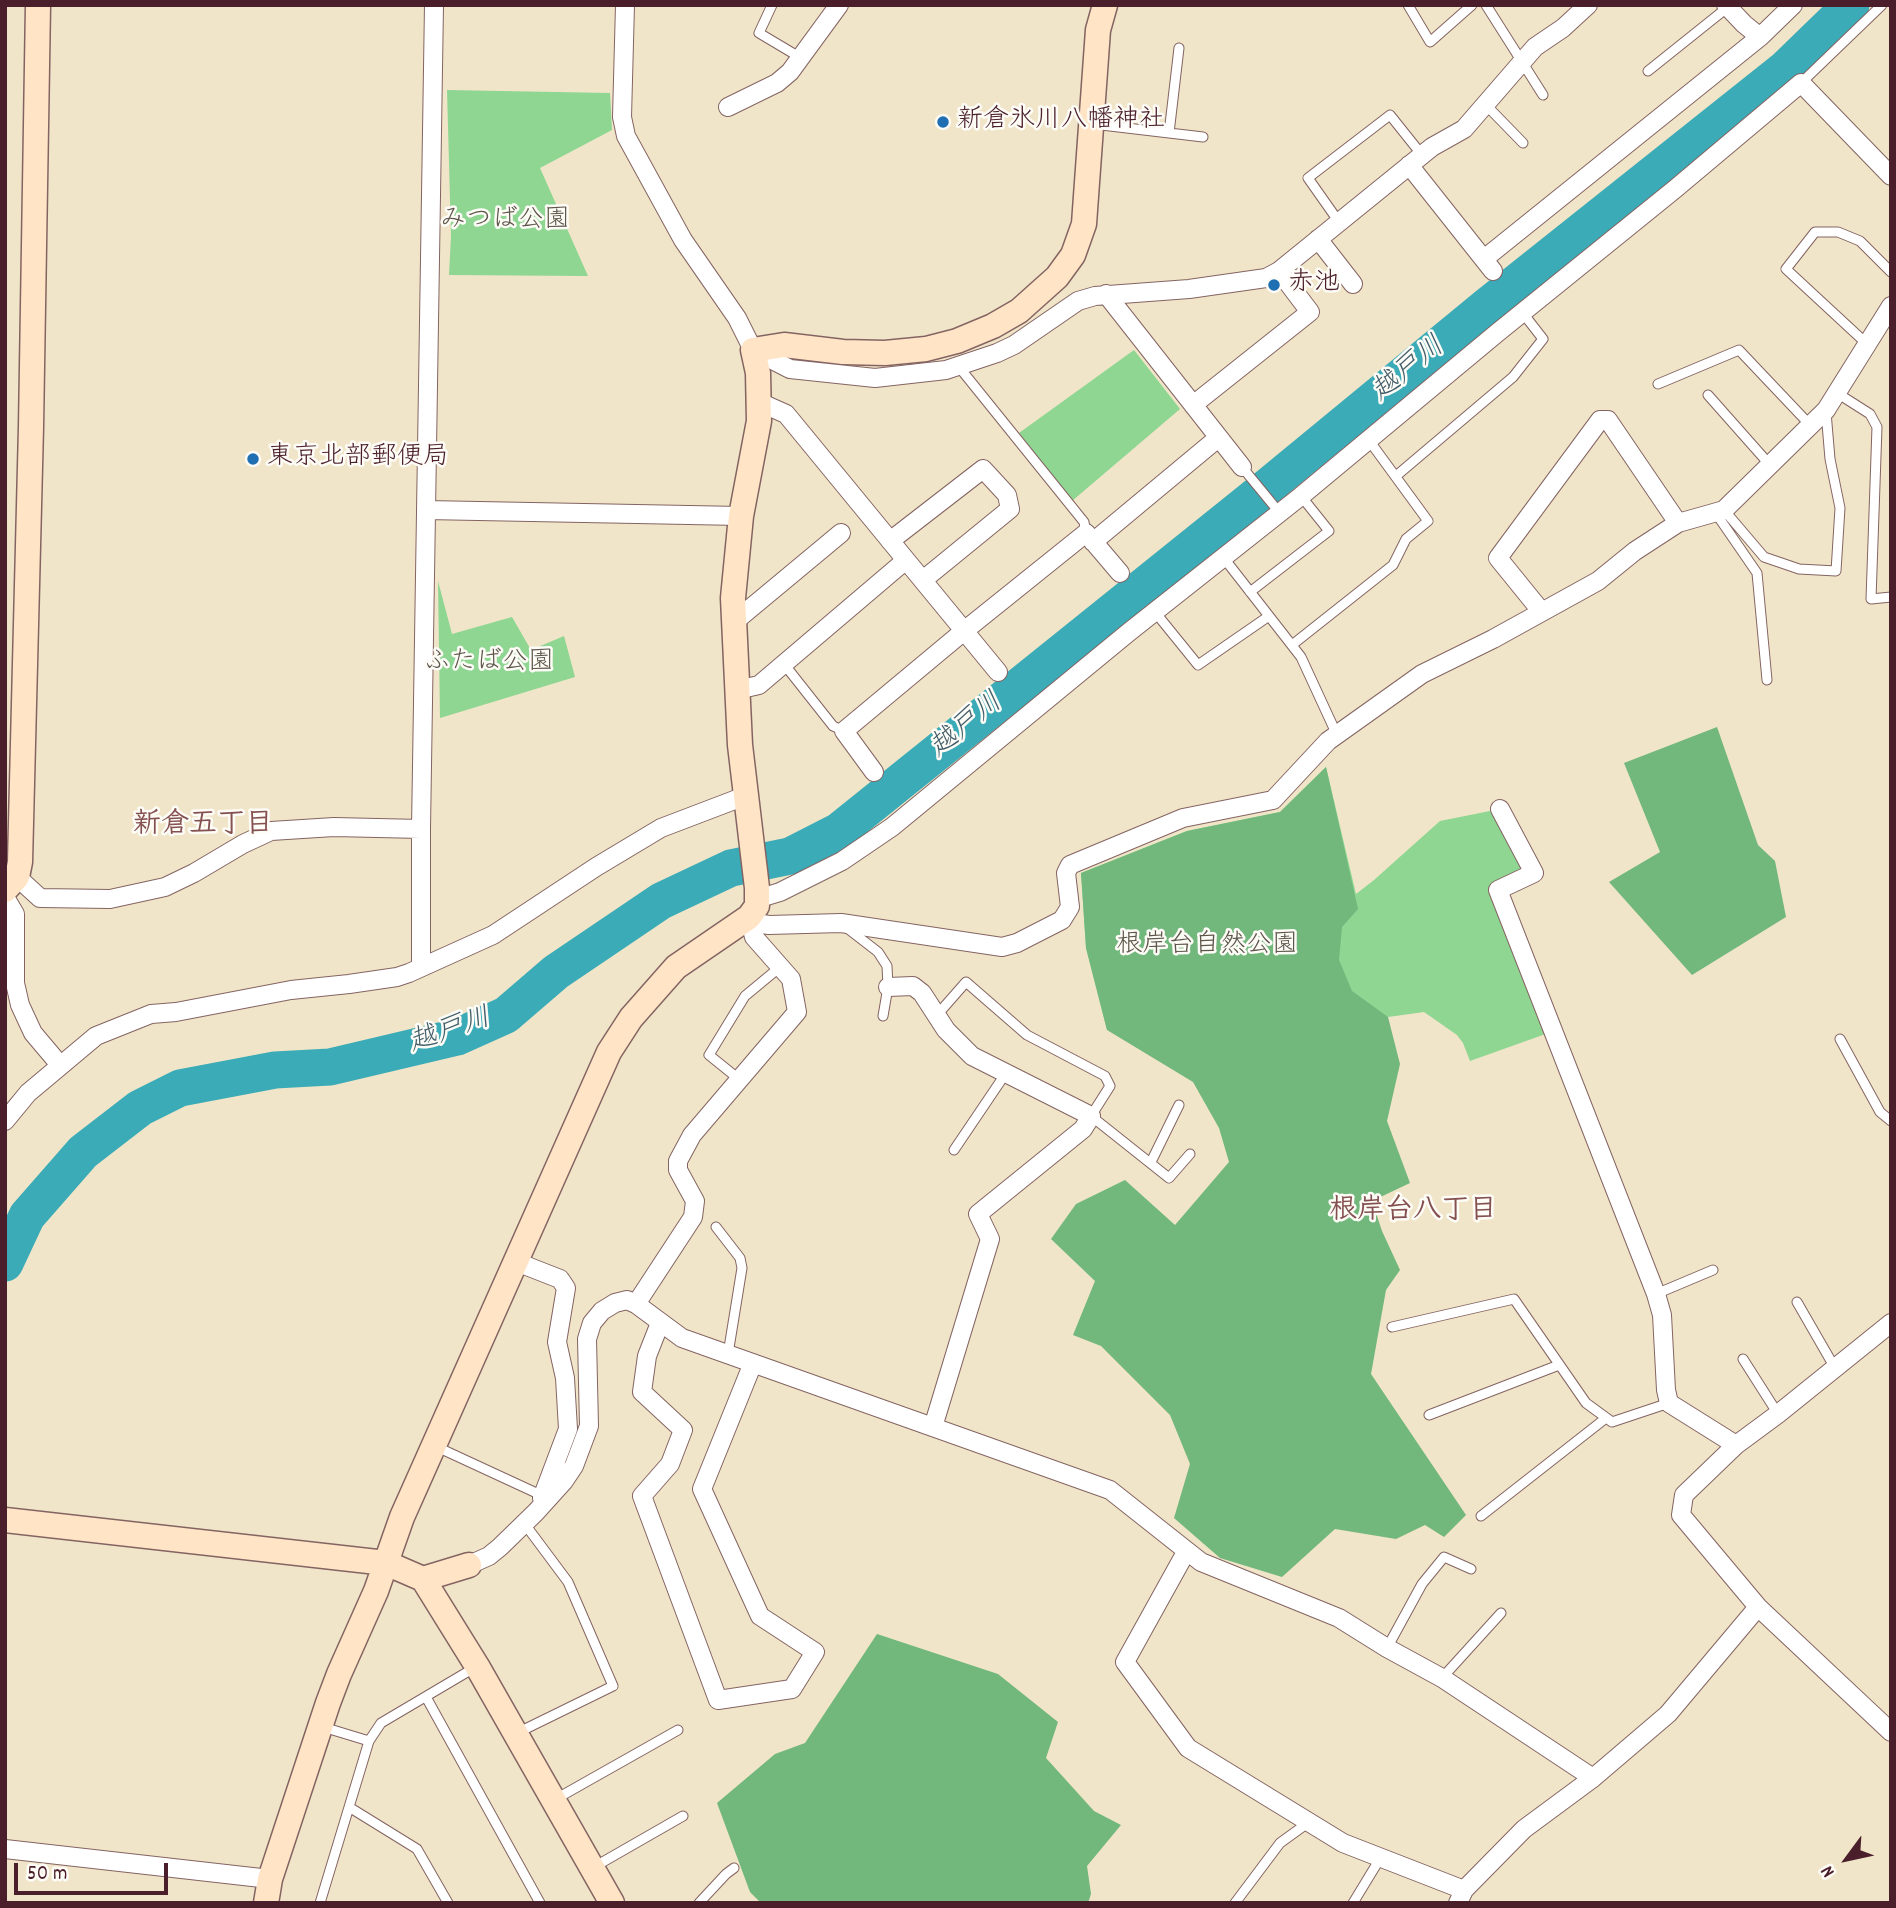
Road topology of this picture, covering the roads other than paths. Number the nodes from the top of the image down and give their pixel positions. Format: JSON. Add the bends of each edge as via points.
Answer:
{"nodes":[{"id":1,"x":38,"y":5,"type":"edge"},
{"id":2,"x":433,"y":5,"type":"edge"},
{"id":3,"x":625,"y":5,"type":"edge"},
{"id":4,"x":772,"y":5,"type":"edge"},
{"id":5,"x":839,"y":5,"type":"edge"},
{"id":6,"x":1105,"y":5,"type":"edge"},
{"id":7,"x":1408,"y":5,"type":"edge"},
{"id":8,"x":1472,"y":5,"type":"edge"},
{"id":9,"x":1486,"y":5,"type":"edge"},
{"id":10,"x":1588,"y":5,"type":"edge"},
{"id":11,"x":1793,"y":5,"type":"edge"},
{"id":12,"x":1882,"y":5,"type":"edge"},
{"id":13,"x":1727,"y":6,"type":"edge"},
{"id":14,"x":1760,"y":37,"type":"junction"},
{"id":15,"x":1179,"y":48,"type":"dead end"},
{"id":16,"x":801,"y":58,"type":"junction"},
{"id":17,"x":1523,"y":61,"type":"junction"},
{"id":18,"x":1648,"y":71,"type":"dead end"},
{"id":19,"x":1801,"y":83,"type":"junction"},
{"id":20,"x":1543,"y":95,"type":"dead end"},
{"id":21,"x":1486,"y":105,"type":"junction"},
{"id":22,"x":728,"y":107,"type":"dead end"},
{"id":23,"x":1092,"y":124,"type":"junction"},
{"id":24,"x":1169,"y":133,"type":"junction"},
{"id":25,"x":1203,"y":137,"type":"dead end"},
{"id":26,"x":1523,"y":143,"type":"dead end"},
{"id":27,"x":1415,"y":160,"type":"junction"},
{"id":28,"x":1891,"y":176,"type":"edge"},
{"id":29,"x":1339,"y":222,"type":"junction"},
{"id":30,"x":1318,"y":239,"type":"junction"},
{"id":31,"x":1279,"y":271,"type":"junction"},
{"id":32,"x":1891,"y":272,"type":"edge"},
{"id":33,"x":1353,"y":284,"type":"dead end"},
{"id":34,"x":1106,"y":294,"type":"junction"},
{"id":35,"x":1891,"y":306,"type":"edge"},
{"id":36,"x":1522,"y":312,"type":"junction"},
{"id":37,"x":1867,"y":344,"type":"junction"},
{"id":38,"x":753,"y":350,"type":"junction"},
{"id":39,"x":959,"y":366,"type":"junction"},
{"id":40,"x":1658,"y":384,"type":"dead end"},
{"id":41,"x":1837,"y":393,"type":"junction"},
{"id":42,"x":1708,"y":395,"type":"dead end"},
{"id":43,"x":759,"y":402,"type":"junction"},
{"id":44,"x":1193,"y":405,"type":"junction"},
{"id":45,"x":1826,"y":410,"type":"junction"},
{"id":46,"x":1811,"y":426,"type":"junction"},
{"id":47,"x":1218,"y":438,"type":"junction"},
{"id":48,"x":1368,"y":439,"type":"junction"},
{"id":49,"x":1770,"y":466,"type":"junction"},
{"id":50,"x":1247,"y":473,"type":"joint"},
{"id":51,"x":1396,"y":476,"type":"junction"},
{"id":52,"x":1301,"y":496,"type":"junction"},
{"id":53,"x":1277,"y":509,"type":"junction"},
{"id":54,"x":426,"y":510,"type":"junction"},
{"id":55,"x":1719,"y":511,"type":"junction"},
{"id":56,"x":741,"y":516,"type":"junction"},
{"id":57,"x":1678,"y":523,"type":"junction"},
{"id":58,"x":841,"y":533,"type":"dead end"},
{"id":59,"x":1090,"y":538,"type":"junction"},
{"id":60,"x":890,"y":541,"type":"junction"},
{"id":61,"x":1223,"y":557,"type":"junction"},
{"id":62,"x":906,"y":560,"type":"junction"},
{"id":63,"x":1120,"y":573,"type":"dead end"},
{"id":64,"x":923,"y":580,"type":"junction"},
{"id":65,"x":1250,"y":592,"type":"junction"},
{"id":66,"x":1891,"y":597,"type":"edge"},
{"id":67,"x":1155,"y":611,"type":"junction"},
{"id":68,"x":1541,"y":611,"type":"junction"},
{"id":69,"x":1269,"y":616,"type":"junction"},
{"id":70,"x":734,"y":622,"type":"junction"},
{"id":71,"x":964,"y":631,"type":"junction"},
{"id":72,"x":1292,"y":645,"type":"junction"},
{"id":73,"x":784,"y":664,"type":"junction"},
{"id":74,"x":998,"y":672,"type":"dead end"},
{"id":75,"x":1767,"y":680,"type":"dead end"},
{"id":76,"x":737,"y":690,"type":"junction"},
{"id":77,"x":844,"y":731,"type":"junction"},
{"id":78,"x":1337,"y":735,"type":"junction"},
{"id":79,"x":874,"y":772,"type":"dead end"},
{"id":80,"x":745,"y":796,"type":"junction"},
{"id":81,"x":1500,"y":810,"type":"dead end"},
{"id":82,"x":421,"y":829,"type":"junction"},
{"id":83,"x":9,"y":888,"type":"edge"},
{"id":84,"x":754,"y":902,"type":"junction"},
{"id":85,"x":841,"y":923,"type":"junction"},
{"id":86,"x":421,"y":967,"type":"junction"},
{"id":87,"x":780,"y":967,"type":"junction"},
{"id":88,"x":888,"y":987,"type":"junction"},
{"id":89,"x":937,"y":1015,"type":"junction"},
{"id":90,"x":883,"y":1016,"type":"dead end"},
{"id":91,"x":1840,"y":1039,"type":"dead end"},
{"id":92,"x":60,"y":1065,"type":"junction"},
{"id":93,"x":1006,"y":1073,"type":"junction"},
{"id":94,"x":740,"y":1080,"type":"junction"},
{"id":95,"x":1179,"y":1105,"type":"dead end"},
{"id":96,"x":1091,"y":1116,"type":"junction"},
{"id":97,"x":5,"y":1121,"type":"edge"},
{"id":98,"x":1891,"y":1121,"type":"edge"},
{"id":99,"x":954,"y":1150,"type":"dead end"},
{"id":100,"x":1191,"y":1154,"type":"dead end"},
{"id":101,"x":1151,"y":1162,"type":"junction"},
{"id":102,"x":716,"y":1227,"type":"dead end"},
{"id":103,"x":514,"y":1261,"type":"junction"},
{"id":104,"x":1713,"y":1270,"type":"dead end"},
{"id":105,"x":1656,"y":1294,"type":"junction"},
{"id":106,"x":1797,"y":1302,"type":"dead end"},
{"id":107,"x":636,"y":1304,"type":"junction"},
{"id":108,"x":1891,"y":1323,"type":"edge"},
{"id":109,"x":660,"y":1324,"type":"junction"},
{"id":110,"x":1392,"y":1327,"type":"dead end"},
{"id":111,"x":728,"y":1354,"type":"junction"},
{"id":112,"x":1743,"y":1359,"type":"dead end"},
{"id":113,"x":753,"y":1363,"type":"junction"},
{"id":114,"x":1559,"y":1365,"type":"junction"},
{"id":115,"x":1835,"y":1368,"type":"junction"},
{"id":116,"x":1669,"y":1403,"type":"junction"},
{"id":117,"x":1778,"y":1414,"type":"junction"},
{"id":118,"x":1429,"y":1415,"type":"dead end"},
{"id":119,"x":1606,"y":1418,"type":"junction"},
{"id":120,"x":933,"y":1427,"type":"junction"},
{"id":121,"x":1736,"y":1444,"type":"junction"},
{"id":122,"x":435,"y":1446,"type":"junction"},
{"id":123,"x":534,"y":1511,"type":"junction"},
{"id":124,"x":1481,"y":1517,"type":"dead end"},
{"id":125,"x":5,"y":1520,"type":"edge"},
{"id":126,"x":1186,"y":1552,"type":"junction"},
{"id":127,"x":386,"y":1563,"type":"junction"},
{"id":128,"x":469,"y":1565,"type":"joint"},
{"id":129,"x":1471,"y":1569,"type":"dead end"},
{"id":130,"x":423,"y":1578,"type":"junction"},
{"id":131,"x":1758,"y":1607,"type":"junction"},
{"id":132,"x":1501,"y":1613,"type":"dead end"},
{"id":133,"x":1387,"y":1648,"type":"junction"},
{"id":134,"x":477,"y":1666,"type":"junction"},
{"id":135,"x":1442,"y":1678,"type":"junction"},
{"id":136,"x":426,"y":1697,"type":"junction"},
{"id":137,"x":321,"y":1727,"type":"junction"},
{"id":138,"x":678,"y":1730,"type":"dead end"},
{"id":139,"x":1891,"y":1732,"type":"edge"},
{"id":140,"x":516,"y":1734,"type":"junction"},
{"id":141,"x":369,"y":1741,"type":"junction"},
{"id":142,"x":1593,"y":1779,"type":"junction"},
{"id":143,"x":552,"y":1801,"type":"junction"},
{"id":144,"x":349,"y":1807,"type":"junction"},
{"id":145,"x":683,"y":1816,"type":"dead end"},
{"id":146,"x":1308,"y":1822,"type":"junction"},
{"id":147,"x":5,"y":1849,"type":"edge"},
{"id":148,"x":1381,"y":1857,"type":"junction"},
{"id":149,"x":592,"y":1868,"type":"junction"},
{"id":150,"x":734,"y":1868,"type":"dead end"},
{"id":151,"x":268,"y":1891,"type":"edge"},
{"id":152,"x":1461,"y":1896,"type":"edge"},
{"id":153,"x":320,"y":1902,"type":"edge"},
{"id":154,"x":327,"y":1903,"type":"edge"},
{"id":155,"x":448,"y":1903,"type":"edge"},
{"id":156,"x":540,"y":1903,"type":"edge"},
{"id":157,"x":612,"y":1903,"type":"edge"},
{"id":158,"x":699,"y":1903,"type":"edge"},
{"id":159,"x":1235,"y":1903,"type":"edge"},
{"id":160,"x":1353,"y":1903,"type":"edge"}],
"edges":[{"from":1,"to":83,"type":"street","via":[[20,869]]},
{"from":2,"to":54,"type":"street"},
{"from":3,"to":38,"type":"street","via":[[622,117],[626,136],[683,240],[737,318]]},
{"from":4,"to":16,"type":"lane","via":[[759,33]]},
{"from":5,"to":16,"type":"street"},
{"from":6,"to":23,"type":"street","via":[[1098,30]]},
{"from":7,"to":8,"type":"lane","via":[[1430,42]]},
{"from":9,"to":17,"type":"lane"},
{"from":10,"to":17,"type":"street"},
{"from":11,"to":14,"type":"street"},
{"from":12,"to":19,"type":"lane"},
{"from":13,"to":14,"type":"street"},
{"from":13,"to":18,"type":"lane"},
{"from":14,"to":27,"type":"street","via":[[1488,265]]},
{"from":15,"to":24,"type":"lane"},
{"from":16,"to":22,"type":"street","via":[[778,83]]},
{"from":17,"to":20,"type":"lane"},
{"from":17,"to":21,"type":"street"},
{"from":19,"to":28,"type":"street"},
{"from":19,"to":36,"type":"street"},
{"from":21,"to":26,"type":"lane"},
{"from":21,"to":27,"type":"street","via":[[1464,129]]},
{"from":23,"to":24,"type":"lane"},
{"from":23,"to":38,"type":"street","via":[[1084,224],[1073,255],[1057,277],[1019,311],[969,336],[926,349],[844,352],[784,345]]},
{"from":24,"to":25,"type":"lane"},
{"from":27,"to":29,"type":"street"},
{"from":27,"to":29,"type":"lane","via":[[1390,115],[1308,178]]},
{"from":29,"to":30,"type":"street"},
{"from":30,"to":31,"type":"street"},
{"from":30,"to":33,"type":"street"},
{"from":31,"to":34,"type":"street","via":[[1250,281]]},
{"from":31,"to":44,"type":"street","via":[[1310,312]]},
{"from":32,"to":37,"type":"lane","via":[[1860,241],[1838,232],[1815,232],[1786,269]]},
{"from":34,"to":39,"type":"street","via":[[1078,301],[1014,345]]},
{"from":34,"to":44,"type":"street"},
{"from":35,"to":37,"type":"street"},
{"from":36,"to":48,"type":"street"},
{"from":36,"to":51,"type":"lane","via":[[1543,339],[1513,377]]},
{"from":37,"to":41,"type":"street"},
{"from":38,"to":39,"type":"street","via":[[790,369],[874,378]]},
{"from":38,"to":43,"type":"street"},
{"from":39,"to":59,"type":"lane","via":[[1084,522]]},
{"from":40,"to":46,"type":"lane","via":[[1739,350]]},
{"from":41,"to":45,"type":"street"},
{"from":41,"to":66,"type":"lane","via":[[1870,414],[1877,427],[1871,600]]},
{"from":42,"to":49,"type":"lane"},
{"from":43,"to":56,"type":"street"},
{"from":43,"to":60,"type":"street","via":[[786,414]]},
{"from":44,"to":47,"type":"street"},
{"from":45,"to":46,"type":"street"},
{"from":45,"to":55,"type":"lane","via":[[1840,508],[1836,571],[1799,569],[1764,557]]},
{"from":46,"to":49,"type":"street"},
{"from":47,"to":50,"type":"street"},
{"from":47,"to":59,"type":"street"},
{"from":48,"to":51,"type":"lane"},
{"from":48,"to":52,"type":"street"},
{"from":49,"to":55,"type":"street"},
{"from":50,"to":53,"type":"lane"},
{"from":51,"to":72,"type":"lane","via":[[1428,521],[1406,539],[1393,565]]},
{"from":52,"to":53,"type":"street"},
{"from":52,"to":65,"type":"lane","via":[[1329,531]]},
{"from":53,"to":61,"type":"street"},
{"from":54,"to":56,"type":"street"},
{"from":54,"to":82,"type":"street"},
{"from":55,"to":57,"type":"street"},
{"from":55,"to":75,"type":"lane","via":[[1757,573]]},
{"from":56,"to":70,"type":"street"},
{"from":57,"to":68,"type":"street","via":[[1598,581]]},
{"from":57,"to":68,"type":"street","via":[[1608,420],[1600,420],[1498,558]]},
{"from":58,"to":70,"type":"street"},
{"from":59,"to":63,"type":"street"},
{"from":59,"to":71,"type":"street"},
{"from":60,"to":62,"type":"street"},
{"from":60,"to":64,"type":"street","via":[[983,469],[1007,495],[1010,509]]},
{"from":61,"to":65,"type":"lane"},
{"from":61,"to":67,"type":"street"},
{"from":62,"to":64,"type":"street"},
{"from":62,"to":73,"type":"street"},
{"from":64,"to":71,"type":"street"},
{"from":65,"to":69,"type":"lane"},
{"from":67,"to":69,"type":"lane","via":[[1198,665]]},
{"from":67,"to":84,"type":"street","via":[[892,827],[842,861]]},
{"from":68,"to":78,"type":"street","via":[[1422,674]]},
{"from":69,"to":72,"type":"lane"},
{"from":70,"to":76,"type":"street"},
{"from":71,"to":74,"type":"street"},
{"from":71,"to":77,"type":"street"},
{"from":72,"to":78,"type":"lane"},
{"from":73,"to":76,"type":"street","via":[[759,685]]},
{"from":73,"to":77,"type":"lane","via":[[833,726]]},
{"from":76,"to":80,"type":"street"},
{"from":77,"to":79,"type":"street"},
{"from":78,"to":85,"type":"street","via":[[1273,800],[1183,818],[1070,865],[1066,873],[1069,907],[1062,920],[1017,943],[1002,947]]},
{"from":80,"to":84,"type":"street"},
{"from":80,"to":86,"type":"street","via":[[661,828],[493,935]]},
{"from":81,"to":105,"type":"street","via":[[1534,873],[1498,890]]},
{"from":82,"to":83,"type":"street","via":[[271,831],[165,887],[110,900],[40,898]]},
{"from":82,"to":86,"type":"street"},
{"from":83,"to":92,"type":"street","via":[[15,914],[15,983],[20,1005],[33,1032]]},
{"from":84,"to":85,"type":"street","via":[[755,923]]},
{"from":84,"to":87,"type":"street","via":[[754,937]]},
{"from":84,"to":103,"type":"street","via":[[677,967],[623,1028]]},
{"from":85,"to":88,"type":"lane","via":[[878,952],[887,966]]},
{"from":86,"to":92,"type":"street","via":[[397,977],[151,1014],[96,1036]]},
{"from":87,"to":94,"type":"street","via":[[791,979],[797,1012]]},
{"from":87,"to":94,"type":"lane","via":[[745,996],[709,1055]]},
{"from":88,"to":89,"type":"street","via":[[913,986]]},
{"from":88,"to":90,"type":"lane"},
{"from":89,"to":93,"type":"street","via":[[972,1056]]},
{"from":89,"to":96,"type":"lane","via":[[966,982],[1027,1035],[1105,1076],[1110,1086]]},
{"from":91,"to":98,"type":"lane","via":[[1880,1112]]},
{"from":92,"to":97,"type":"street"},
{"from":93,"to":96,"type":"street"},
{"from":93,"to":99,"type":"lane"},
{"from":94,"to":107,"type":"street","via":[[692,1135],[678,1161],[678,1170],[695,1201],[693,1217]]},
{"from":95,"to":101,"type":"lane"},
{"from":96,"to":101,"type":"lane"},
{"from":96,"to":120,"type":"street","via":[[1083,1129],[978,1214],[990,1239]]},
{"from":100,"to":101,"type":"lane","via":[[1169,1178]]},
{"from":102,"to":111,"type":"lane","via":[[740,1258],[742,1268]]},
{"from":103,"to":122,"type":"street"},
{"from":103,"to":123,"type":"street","via":[[560,1279],[566,1288],[557,1342],[568,1429]]},
{"from":104,"to":105,"type":"lane"},
{"from":105,"to":116,"type":"street"},
{"from":106,"to":115,"type":"lane"},
{"from":107,"to":109,"type":"street"},
{"from":107,"to":123,"type":"street","via":[[626,1300],[615,1303],[592,1323],[587,1339],[589,1426],[569,1474]]},
{"from":108,"to":115,"type":"street"},
{"from":109,"to":111,"type":"street","via":[[682,1338]]},
{"from":109,"to":113,"type":"street","via":[[647,1356],[642,1392],[683,1430],[670,1464],[642,1496],[718,1700],[792,1689],[816,1652],[760,1616],[702,1489]]},
{"from":110,"to":114,"type":"lane","via":[[1514,1300]]},
{"from":111,"to":113,"type":"street"},
{"from":112,"to":117,"type":"lane"},
{"from":113,"to":120,"type":"street"},
{"from":114,"to":118,"type":"lane"},
{"from":114,"to":119,"type":"lane","via":[[1586,1403]]},
{"from":115,"to":117,"type":"street"},
{"from":116,"to":119,"type":"lane","via":[[1612,1422]]},
{"from":116,"to":121,"type":"street"},
{"from":117,"to":121,"type":"street"},
{"from":119,"to":124,"type":"lane"},
{"from":120,"to":126,"type":"street","via":[[1110,1490]]},
{"from":121,"to":131,"type":"street","via":[[1684,1495],[1681,1515]]},
{"from":122,"to":123,"type":"lane"},
{"from":122,"to":127,"type":"street"},
{"from":123,"to":128,"type":"street","via":[[489,1556]]},
{"from":123,"to":140,"type":"lane","via":[[613,1686]]},
{"from":125,"to":127,"type":"street"},
{"from":126,"to":133,"type":"street","via":[[1339,1618]]},
{"from":126,"to":146,"type":"street","via":[[1125,1662],[1188,1748]]},
{"from":127,"to":130,"type":"street"},
{"from":127,"to":137,"type":"street"},
{"from":128,"to":130,"type":"street"},
{"from":129,"to":133,"type":"lane","via":[[1444,1557],[1422,1584]]},
{"from":130,"to":134,"type":"street"},
{"from":131,"to":139,"type":"street"},
{"from":131,"to":142,"type":"street","via":[[1668,1714]]},
{"from":132,"to":135,"type":"lane"},
{"from":133,"to":135,"type":"street"},
{"from":134,"to":136,"type":"lane"},
{"from":134,"to":140,"type":"street"},
{"from":135,"to":142,"type":"street"},
{"from":136,"to":141,"type":"lane","via":[[381,1723]]},
{"from":136,"to":156,"type":"lane"},
{"from":137,"to":141,"type":"lane"},
{"from":137,"to":151,"type":"street"},
{"from":138,"to":143,"type":"lane"},
{"from":140,"to":143,"type":"street"},
{"from":141,"to":144,"type":"lane"},
{"from":142,"to":152,"type":"street","via":[[1524,1829]]},
{"from":143,"to":149,"type":"street"},
{"from":144,"to":153,"type":"lane"},
{"from":144,"to":155,"type":"lane","via":[[417,1849]]},
{"from":145,"to":149,"type":"lane"},
{"from":146,"to":148,"type":"street","via":[[1343,1843]]},
{"from":146,"to":159,"type":"lane","via":[[1280,1843]]},
{"from":147,"to":151,"type":"street"},
{"from":148,"to":152,"type":"street"},
{"from":148,"to":160,"type":"lane"},
{"from":149,"to":157,"type":"street"},
{"from":150,"to":158,"type":"lane"},
{"from":153,"to":154,"type":"lane"}]}
